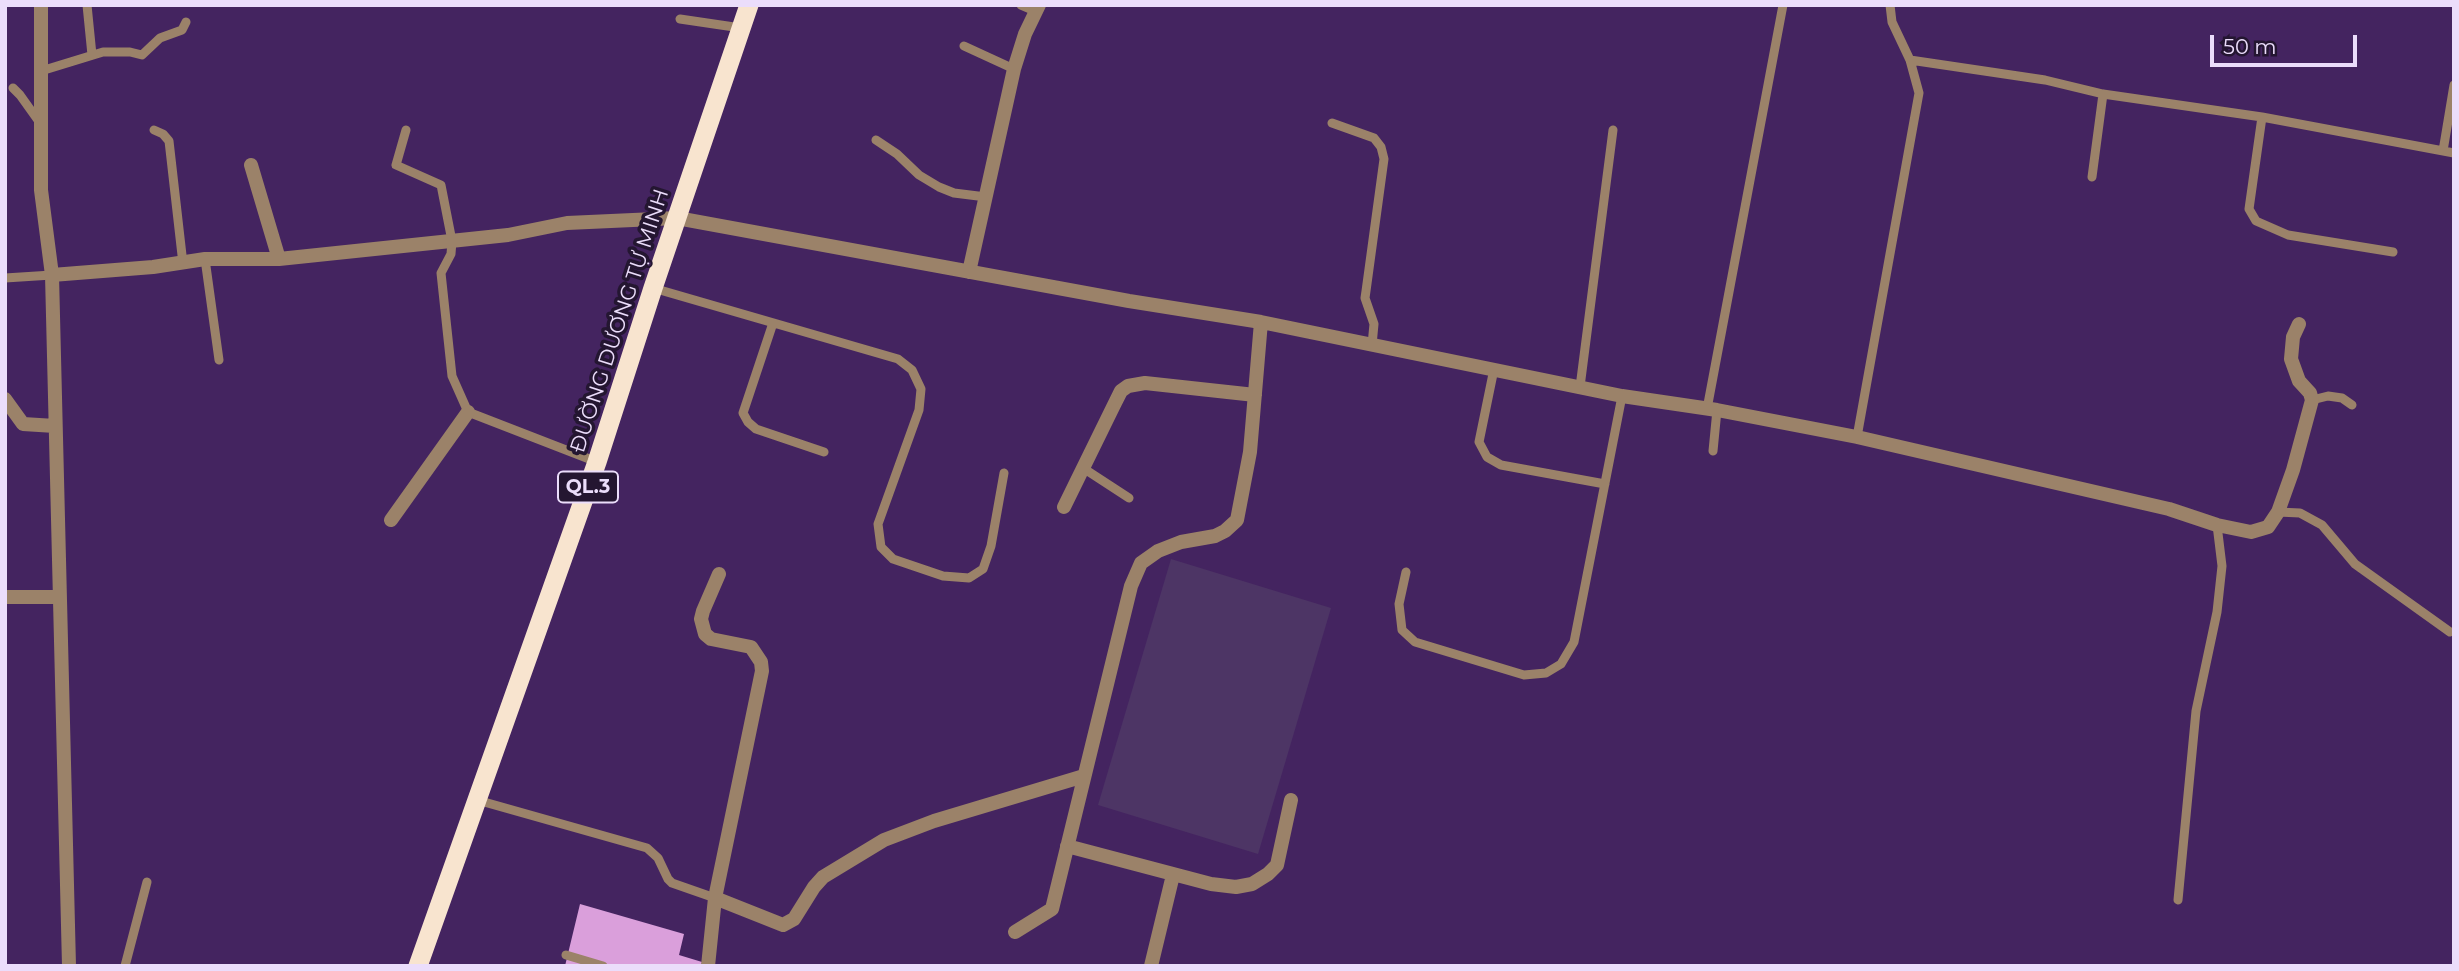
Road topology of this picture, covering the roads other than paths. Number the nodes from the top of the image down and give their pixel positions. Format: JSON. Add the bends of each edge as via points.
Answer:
{"nodes":[{"id":1,"x":41,"y":5,"type":"edge"},
{"id":2,"x":88,"y":5,"type":"edge"},
{"id":3,"x":750,"y":5,"type":"edge"},
{"id":4,"x":1021,"y":5,"type":"edge"},
{"id":5,"x":1783,"y":5,"type":"edge"},
{"id":6,"x":1890,"y":5,"type":"edge"},
{"id":7,"x":1037,"y":8,"type":"edge"},
{"id":8,"x":680,"y":19,"type":"dead end"},
{"id":9,"x":186,"y":22,"type":"dead end"},
{"id":10,"x":742,"y":28,"type":"junction"},
{"id":11,"x":964,"y":46,"type":"dead end"},
{"id":12,"x":92,"y":55,"type":"junction"},
{"id":13,"x":1910,"y":60,"type":"junction"},
{"id":14,"x":1014,"y":69,"type":"junction"},
{"id":15,"x":41,"y":71,"type":"junction"},
{"id":16,"x":2454,"y":85,"type":"edge"},
{"id":17,"x":13,"y":88,"type":"dead end"},
{"id":18,"x":2103,"y":93,"type":"junction"},
{"id":19,"x":2262,"y":117,"type":"junction"},
{"id":20,"x":1332,"y":123,"type":"dead end"},
{"id":21,"x":41,"y":125,"type":"junction"},
{"id":22,"x":154,"y":130,"type":"dead end"},
{"id":23,"x":405,"y":130,"type":"dead end"},
{"id":24,"x":1613,"y":130,"type":"dead end"},
{"id":25,"x":876,"y":140,"type":"dead end"},
{"id":26,"x":2443,"y":151,"type":"junction"},
{"id":27,"x":2454,"y":153,"type":"edge"},
{"id":28,"x":251,"y":165,"type":"dead end"},
{"id":29,"x":2092,"y":177,"type":"dead end"},
{"id":30,"x":986,"y":197,"type":"junction"},
{"id":31,"x":677,"y":218,"type":"junction"},
{"id":32,"x":452,"y":241,"type":"junction"},
{"id":33,"x":2393,"y":252,"type":"dead end"},
{"id":34,"x":205,"y":259,"type":"junction"},
{"id":35,"x":279,"y":259,"type":"junction"},
{"id":36,"x":183,"y":264,"type":"junction"},
{"id":37,"x":969,"y":272,"type":"junction"},
{"id":38,"x":52,"y":275,"type":"junction"},
{"id":39,"x":5,"y":278,"type":"edge"},
{"id":40,"x":653,"y":288,"type":"junction"},
{"id":41,"x":1262,"y":322,"type":"junction"},
{"id":42,"x":774,"y":323,"type":"junction"},
{"id":43,"x":2300,"y":324,"type":"dead end"},
{"id":44,"x":1372,"y":345,"type":"junction"},
{"id":45,"x":219,"y":360,"type":"dead end"},
{"id":46,"x":1494,"y":369,"type":"junction"},
{"id":47,"x":1580,"y":387,"type":"junction"},
{"id":48,"x":1255,"y":395,"type":"junction"},
{"id":49,"x":1622,"y":396,"type":"junction"},
{"id":50,"x":5,"y":398,"type":"edge"},
{"id":51,"x":2312,"y":400,"type":"junction"},
{"id":52,"x":2352,"y":405,"type":"dead end"},
{"id":53,"x":1712,"y":410,"type":"junction"},
{"id":54,"x":468,"y":412,"type":"junction"},
{"id":55,"x":55,"y":426,"type":"junction"},
{"id":56,"x":1857,"y":438,"type":"junction"},
{"id":57,"x":1713,"y":450,"type":"dead end"},
{"id":58,"x":824,"y":453,"type":"dead end"},
{"id":59,"x":597,"y":463,"type":"junction"},
{"id":60,"x":1083,"y":468,"type":"junction"},
{"id":61,"x":1004,"y":473,"type":"dead end"},
{"id":62,"x":1605,"y":484,"type":"junction"},
{"id":63,"x":1129,"y":498,"type":"dead end"},
{"id":64,"x":1064,"y":507,"type":"dead end"},
{"id":65,"x":2278,"y":512,"type":"junction"},
{"id":66,"x":391,"y":520,"type":"dead end"},
{"id":67,"x":2217,"y":525,"type":"junction"},
{"id":68,"x":1406,"y":572,"type":"dead end"},
{"id":69,"x":719,"y":574,"type":"dead end"},
{"id":70,"x":5,"y":597,"type":"edge"},
{"id":71,"x":59,"y":597,"type":"junction"},
{"id":72,"x":2450,"y":632,"type":"dead end"},
{"id":73,"x":1084,"y":776,"type":"junction"},
{"id":74,"x":475,"y":799,"type":"junction"},
{"id":75,"x":1291,"y":800,"type":"dead end"},
{"id":76,"x":1067,"y":846,"type":"junction"},
{"id":77,"x":1173,"y":875,"type":"junction"},
{"id":78,"x":147,"y":882,"type":"dead end"},
{"id":79,"x":715,"y":898,"type":"junction"},
{"id":80,"x":2178,"y":900,"type":"dead end"},
{"id":81,"x":1015,"y":932,"type":"dead end"},
{"id":82,"x":566,"y":955,"type":"dead end"},
{"id":83,"x":69,"y":966,"type":"edge"},
{"id":84,"x":125,"y":966,"type":"edge"},
{"id":85,"x":418,"y":966,"type":"edge"},
{"id":86,"x":603,"y":966,"type":"edge"},
{"id":87,"x":708,"y":966,"type":"edge"},
{"id":88,"x":1151,"y":966,"type":"edge"}],
"edges":[{"from":1,"to":15,"type":"street"},
{"from":2,"to":12,"type":"lane"},
{"from":3,"to":10,"type":"highway","name":"ĐƯỜNG DƯƠNG TỰ MINH","number":"QL.3"},
{"from":4,"to":7,"type":"lane"},
{"from":5,"to":53,"type":"lane"},
{"from":6,"to":13,"type":"lane","via":[[1892,22]]},
{"from":7,"to":14,"type":"street"},
{"from":8,"to":10,"type":"lane"},
{"from":9,"to":12,"type":"lane","via":[[182,30],[160,38],[142,55]]},
{"from":10,"to":31,"type":"highway","name":"ĐƯỜNG DƯƠNG TỰ MINH","number":"QL.3"},
{"from":11,"to":14,"type":"lane"},
{"from":12,"to":15,"type":"lane"},
{"from":13,"to":18,"type":"lane"},
{"from":13,"to":56,"type":"lane","via":[[1919,93]]},
{"from":14,"to":30,"type":"street"},
{"from":15,"to":21,"type":"street"},
{"from":16,"to":26,"type":"lane"},
{"from":17,"to":21,"type":"lane"},
{"from":18,"to":19,"type":"lane"},
{"from":18,"to":29,"type":"lane"},
{"from":19,"to":26,"type":"lane"},
{"from":19,"to":33,"type":"lane","via":[[2249,209],[2256,221],[2288,234]]},
{"from":20,"to":44,"type":"lane","via":[[1374,138],[1384,159],[1365,298],[1374,324]]},
{"from":21,"to":38,"type":"street","via":[[42,200]]},
{"from":22,"to":36,"type":"lane","via":[[169,141]]},
{"from":23,"to":32,"type":"lane","via":[[396,165],[441,185]]},
{"from":24,"to":47,"type":"lane"},
{"from":25,"to":30,"type":"lane","via":[[939,187]]},
{"from":26,"to":27,"type":"lane"},
{"from":28,"to":35,"type":"street"},
{"from":30,"to":37,"type":"street"},
{"from":31,"to":32,"type":"street","via":[[566,223]]},
{"from":31,"to":37,"type":"street"},
{"from":31,"to":40,"type":"highway","name":"ĐƯỜNG DƯƠNG TỰ MINH","number":"QL.3"},
{"from":32,"to":35,"type":"street"},
{"from":32,"to":54,"type":"lane","via":[[441,273],[452,376]]},
{"from":34,"to":35,"type":"street"},
{"from":34,"to":36,"type":"street"},
{"from":34,"to":45,"type":"lane"},
{"from":36,"to":38,"type":"street"},
{"from":37,"to":41,"type":"street"},
{"from":38,"to":39,"type":"lane"},
{"from":38,"to":55,"type":"street"},
{"from":40,"to":42,"type":"lane"},
{"from":40,"to":59,"type":"highway","name":"ĐƯỜNG DƯƠNG TỰ MINH","number":"QL.3"},
{"from":41,"to":44,"type":"street"},
{"from":41,"to":48,"type":"street"},
{"from":42,"to":58,"type":"lane","via":[[743,413],[755,429]]},
{"from":42,"to":61,"type":"lane","via":[[898,359],[912,370],[921,388],[919,410],[878,524],[881,547],[893,559],[943,576],[969,578],[983,569]]},
{"from":43,"to":51,"type":"street","via":[[2293,337],[2291,359]]},
{"from":44,"to":46,"type":"street"},
{"from":46,"to":47,"type":"street"},
{"from":46,"to":62,"type":"lane","via":[[1479,442],[1487,457],[1501,465]]},
{"from":47,"to":49,"type":"street"},
{"from":48,"to":60,"type":"street","via":[[1145,383],[1128,386],[1121,391]]},
{"from":48,"to":73,"type":"street","via":[[1237,520],[1214,536],[1181,542],[1141,563],[1131,586]]},
{"from":49,"to":53,"type":"street"},
{"from":49,"to":62,"type":"lane"},
{"from":50,"to":55,"type":"street","via":[[23,424]]},
{"from":51,"to":52,"type":"lane","via":[[2328,396]]},
{"from":51,"to":65,"type":"street"},
{"from":53,"to":56,"type":"street"},
{"from":53,"to":57,"type":"lane"},
{"from":54,"to":59,"type":"lane"},
{"from":54,"to":66,"type":"street"},
{"from":55,"to":71,"type":"street"},
{"from":56,"to":67,"type":"street","via":[[2169,509]]},
{"from":59,"to":74,"type":"highway","name":"ĐƯỜNG DƯƠNG TỰ MINH","number":"QL.3"},
{"from":60,"to":63,"type":"lane"},
{"from":60,"to":64,"type":"street"},
{"from":62,"to":68,"type":"lane","via":[[1574,642],[1561,664],[1546,673],[1524,675],[1415,642],[1402,630],[1399,604]]},
{"from":65,"to":67,"type":"street","via":[[2268,527],[2251,532]]},
{"from":65,"to":72,"type":"lane","via":[[2300,513],[2322,525],[2355,564]]},
{"from":67,"to":80,"type":"lane","via":[[2222,566],[2196,711]]},
{"from":69,"to":79,"type":"street","via":[[701,619],[705,634],[751,647],[762,671]]},
{"from":70,"to":71,"type":"street"},
{"from":71,"to":83,"type":"street"},
{"from":73,"to":76,"type":"street"},
{"from":73,"to":79,"type":"street","via":[[884,840],[823,877],[794,919],[783,925]]},
{"from":74,"to":79,"type":"lane","via":[[647,848],[672,883]]},
{"from":74,"to":85,"type":"highway","name":"ĐƯỜNG DƯƠNG TỰ MINH","number":"QL.3"},
{"from":75,"to":77,"type":"street","via":[[1277,864],[1268,874],[1236,887]]},
{"from":76,"to":77,"type":"street"},
{"from":76,"to":81,"type":"street","via":[[1052,909]]},
{"from":77,"to":88,"type":"street"},
{"from":78,"to":84,"type":"lane"},
{"from":79,"to":87,"type":"street"},
{"from":82,"to":86,"type":"lane"}]}
